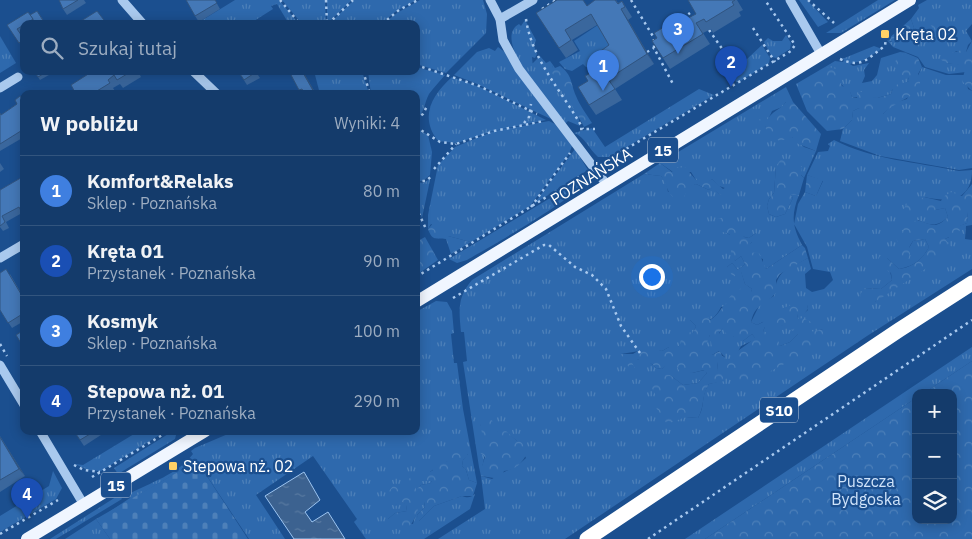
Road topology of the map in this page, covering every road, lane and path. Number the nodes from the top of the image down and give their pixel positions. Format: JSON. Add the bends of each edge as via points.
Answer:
{"nodes":[{"id":1,"x":122,"y":0,"type":"edge"},
{"id":2,"x":280,"y":0,"type":"edge"},
{"id":3,"x":326,"y":0,"type":"edge"},
{"id":4,"x":353,"y":0,"type":"edge"},
{"id":5,"x":418,"y":0,"type":"edge"},
{"id":6,"x":490,"y":0,"type":"edge"},
{"id":7,"x":533,"y":0,"type":"edge"},
{"id":8,"x":631,"y":0,"type":"edge"},
{"id":9,"x":765,"y":0,"type":"edge"},
{"id":10,"x":790,"y":0,"type":"edge"},
{"id":11,"x":808,"y":0,"type":"edge"},
{"id":12,"x":910,"y":0,"type":"edge"},
{"id":13,"x":637,"y":9,"type":"junction"},
{"id":14,"x":690,"y":13,"type":"edge"},
{"id":15,"x":630,"y":14,"type":"dead end"},
{"id":16,"x":526,"y":19,"type":"dead end"},
{"id":17,"x":140,"y":20,"type":"edge"},
{"id":18,"x":297,"y":20,"type":"edge"},
{"id":19,"x":328,"y":20,"type":"edge"},
{"id":20,"x":332,"y":20,"type":"edge"},
{"id":21,"x":387,"y":20,"type":"edge"},
{"id":22,"x":500,"y":20,"type":"junction"},
{"id":23,"x":834,"y":23,"type":"dead end"},
{"id":24,"x":753,"y":28,"type":"dead end"},
{"id":25,"x":709,"y":30,"type":"edge"},
{"id":26,"x":886,"y":37,"type":"dead end"},
{"id":27,"x":654,"y":38,"type":"junction"},
{"id":28,"x":795,"y":46,"type":"dead end"},
{"id":29,"x":654,"y":48,"type":"junction"},
{"id":30,"x":723,"y":50,"type":"dead end"},
{"id":31,"x":647,"y":52,"type":"edge"},
{"id":32,"x":822,"y":54,"type":"junction"},
{"id":33,"x":838,"y":58,"type":"dead end"},
{"id":34,"x":775,"y":62,"type":"dead end"},
{"id":35,"x":420,"y":66,"type":"edge"},
{"id":36,"x":197,"y":75,"type":"edge"},
{"id":37,"x":366,"y":75,"type":"edge"},
{"id":38,"x":18,"y":77,"type":"dead end"},
{"id":39,"x":673,"y":84,"type":"dead end"},
{"id":40,"x":0,"y":88,"type":"edge"},
{"id":41,"x":213,"y":90,"type":"edge"},
{"id":42,"x":369,"y":90,"type":"edge"},
{"id":43,"x":427,"y":106,"type":"dead end"},
{"id":44,"x":420,"y":116,"type":"edge"},
{"id":45,"x":560,"y":126,"type":"junction"},
{"id":46,"x":584,"y":129,"type":"junction"},
{"id":47,"x":596,"y":129,"type":"dead end"},
{"id":48,"x":420,"y":130,"type":"edge"},
{"id":49,"x":456,"y":144,"type":"junction"},
{"id":50,"x":577,"y":144,"type":"junction"},
{"id":51,"x":434,"y":169,"type":"dead end"},
{"id":52,"x":434,"y":175,"type":"dead end"},
{"id":53,"x":420,"y":181,"type":"edge"},
{"id":54,"x":607,"y":185,"type":"junction"},
{"id":55,"x":530,"y":208,"type":"dead end"},
{"id":56,"x":420,"y":216,"type":"edge"},
{"id":57,"x":426,"y":229,"type":"dead end"},
{"id":58,"x":20,"y":246,"type":"edge"},
{"id":59,"x":0,"y":258,"type":"edge"},
{"id":60,"x":972,"y":283,"type":"edge"},
{"id":61,"x":454,"y":298,"type":"dead end"},
{"id":62,"x":420,"y":300,"type":"edge"},
{"id":63,"x":972,"y":320,"type":"edge"},
{"id":64,"x":640,"y":353,"type":"dead end"},
{"id":65,"x":0,"y":366,"type":"edge"},
{"id":66,"x":20,"y":398,"type":"edge"},
{"id":67,"x":42,"y":435,"type":"edge"},
{"id":68,"x":162,"y":435,"type":"edge"},
{"id":69,"x":198,"y":435,"type":"edge"},
{"id":70,"x":72,"y":464,"type":"dead end"},
{"id":71,"x":102,"y":472,"type":"junction"},
{"id":72,"x":92,"y":477,"type":"dead end"},
{"id":73,"x":58,"y":500,"type":"dead end"},
{"id":74,"x":84,"y":505,"type":"junction"},
{"id":75,"x":0,"y":534,"type":"edge"},
{"id":76,"x":28,"y":539,"type":"edge"},
{"id":77,"x":587,"y":539,"type":"edge"},
{"id":78,"x":648,"y":539,"type":"edge"}],
"edges":[{"from":1,"to":17,"type":"street"},
{"from":2,"to":18,"type":"path"},
{"from":3,"to":19,"type":"path"},
{"from":4,"to":20,"type":"path"},
{"from":5,"to":21,"type":"path"},
{"from":6,"to":22,"type":"street"},
{"from":7,"to":22,"type":"street"},
{"from":8,"to":13,"type":"path"},
{"from":9,"to":28,"type":"path"},
{"from":10,"to":32,"type":"street"},
{"from":11,"to":23,"type":"path"},
{"from":12,"to":32,"type":"main road","name":"POZNAŃSKA","number":"15"},
{"from":13,"to":15,"type":"path"},
{"from":13,"to":27,"type":"path"},
{"from":14,"to":27,"type":"path"},
{"from":16,"to":46,"type":"path","via":[[537,57]]},
{"from":22,"to":45,"type":"street","via":[[503,40],[511,56]]},
{"from":24,"to":34,"type":"path"},
{"from":25,"to":30,"type":"path"},
{"from":26,"to":33,"type":"path","via":[[885,46],[865,61],[852,64]]},
{"from":27,"to":29,"type":"path"},
{"from":29,"to":31,"type":"path"},
{"from":29,"to":39,"type":"path"},
{"from":32,"to":54,"type":"main road","name":"POZNAŃSKA","number":"15"},
{"from":35,"to":49,"type":"path","via":[[479,86],[549,120],[494,131]]},
{"from":36,"to":41,"type":"street"},
{"from":37,"to":42,"type":"path"},
{"from":38,"to":40,"type":"street"},
{"from":43,"to":44,"type":"path"},
{"from":45,"to":46,"type":"path"},
{"from":45,"to":50,"type":"street"},
{"from":46,"to":47,"type":"path"},
{"from":48,"to":49,"type":"path","via":[[440,142]]},
{"from":49,"to":51,"type":"path"},
{"from":50,"to":54,"type":"street"},
{"from":50,"to":55,"type":"path"},
{"from":52,"to":53,"type":"path"},
{"from":54,"to":62,"type":"main road","name":"POZNAŃSKA","number":"15"},
{"from":56,"to":57,"type":"path"},
{"from":58,"to":59,"type":"street"},
{"from":60,"to":77,"type":"highway","number":"S10"},
{"from":61,"to":64,"type":"path","via":[[549,245],[592,275],[606,289],[621,326]]},
{"from":63,"to":78,"type":"path"},
{"from":65,"to":66,"type":"street"},
{"from":67,"to":74,"type":"street"},
{"from":68,"to":71,"type":"path"},
{"from":69,"to":74,"type":"main road","number":"15"},
{"from":70,"to":71,"type":"path","via":[[84,470]]},
{"from":71,"to":72,"type":"path"},
{"from":73,"to":75,"type":"path"},
{"from":74,"to":76,"type":"main road","number":"15"}]}
